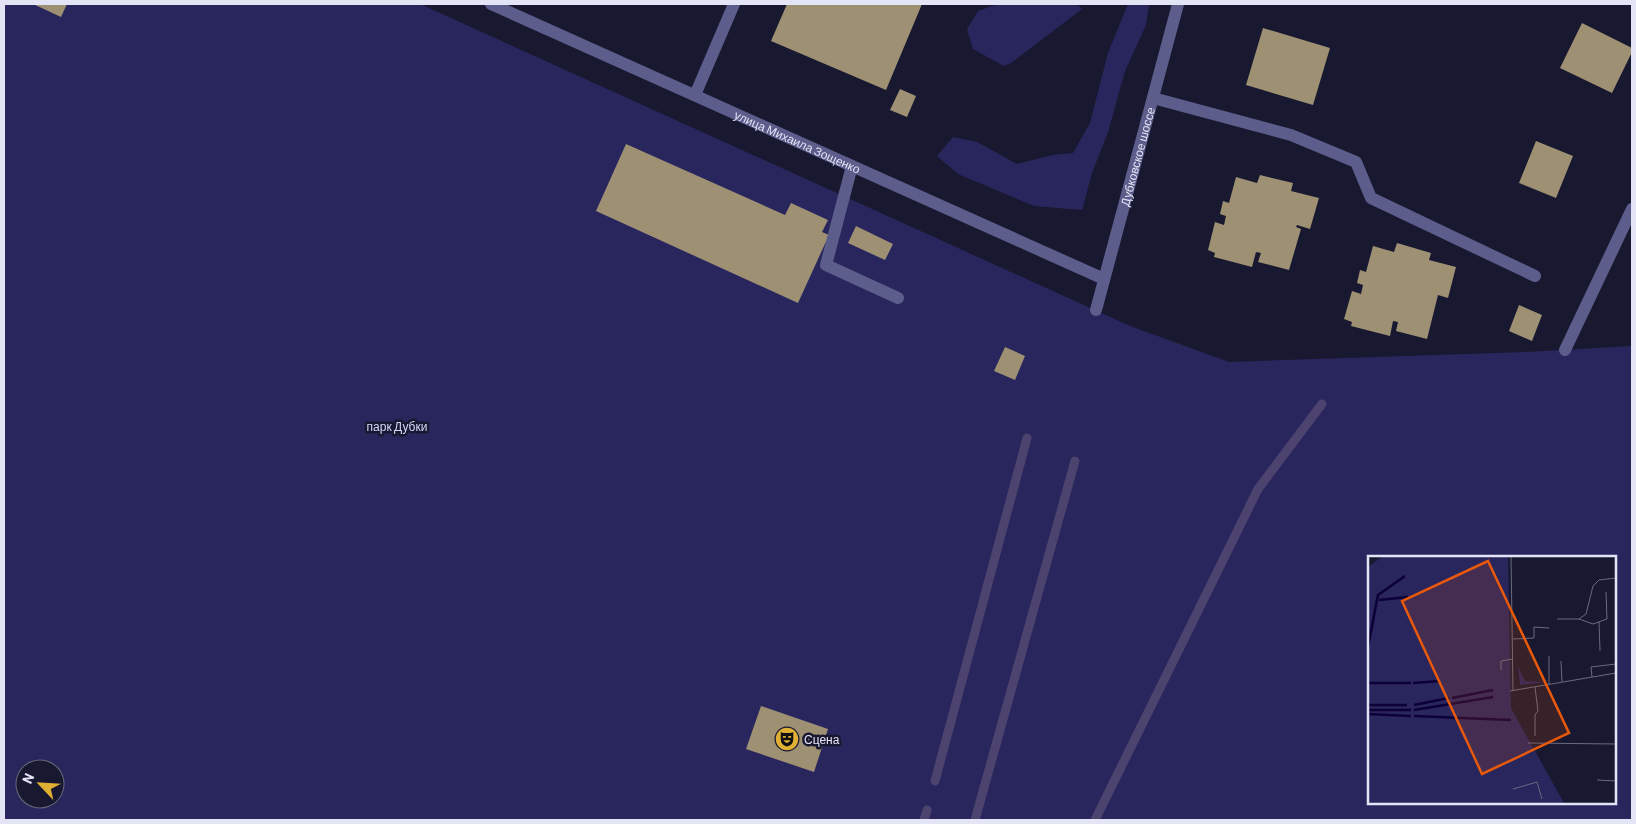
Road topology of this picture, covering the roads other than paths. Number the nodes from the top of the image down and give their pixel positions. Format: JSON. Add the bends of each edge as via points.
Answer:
{"nodes":[{"id":1,"x":491,"y":4,"type":"edge"},
{"id":2,"x":734,"y":4,"type":"edge"},
{"id":3,"x":1178,"y":4,"type":"edge"},
{"id":4,"x":695,"y":95,"type":"junction"},
{"id":5,"x":1153,"y":98,"type":"junction"},
{"id":6,"x":852,"y":166,"type":"junction"},
{"id":7,"x":1632,"y":209,"type":"edge"},
{"id":8,"x":1535,"y":276,"type":"dead end"},
{"id":9,"x":1104,"y":279,"type":"junction"},
{"id":10,"x":898,"y":298,"type":"dead end"},
{"id":11,"x":1096,"y":310,"type":"dead end"},
{"id":12,"x":1565,"y":350,"type":"dead end"}],
"edges":[{"from":1,"to":4,"type":"street","name":"улица Михаила Зощенко"},
{"from":2,"to":4,"type":"street"},
{"from":3,"to":5,"type":"street","name":"Дубковское шоссе"},
{"from":4,"to":6,"type":"street","name":"улица Михаила Зощенко"},
{"from":5,"to":8,"type":"street","via":[[1291,135],[1356,162],[1371,198]]},
{"from":5,"to":9,"type":"street","name":"Дубковское шоссе"},
{"from":6,"to":9,"type":"street","name":"улица Михаила Зощенко"},
{"from":6,"to":10,"type":"street","via":[[826,265]]},
{"from":7,"to":12,"type":"street"},
{"from":9,"to":11,"type":"street","name":"Дубковское шоссе"}]}
